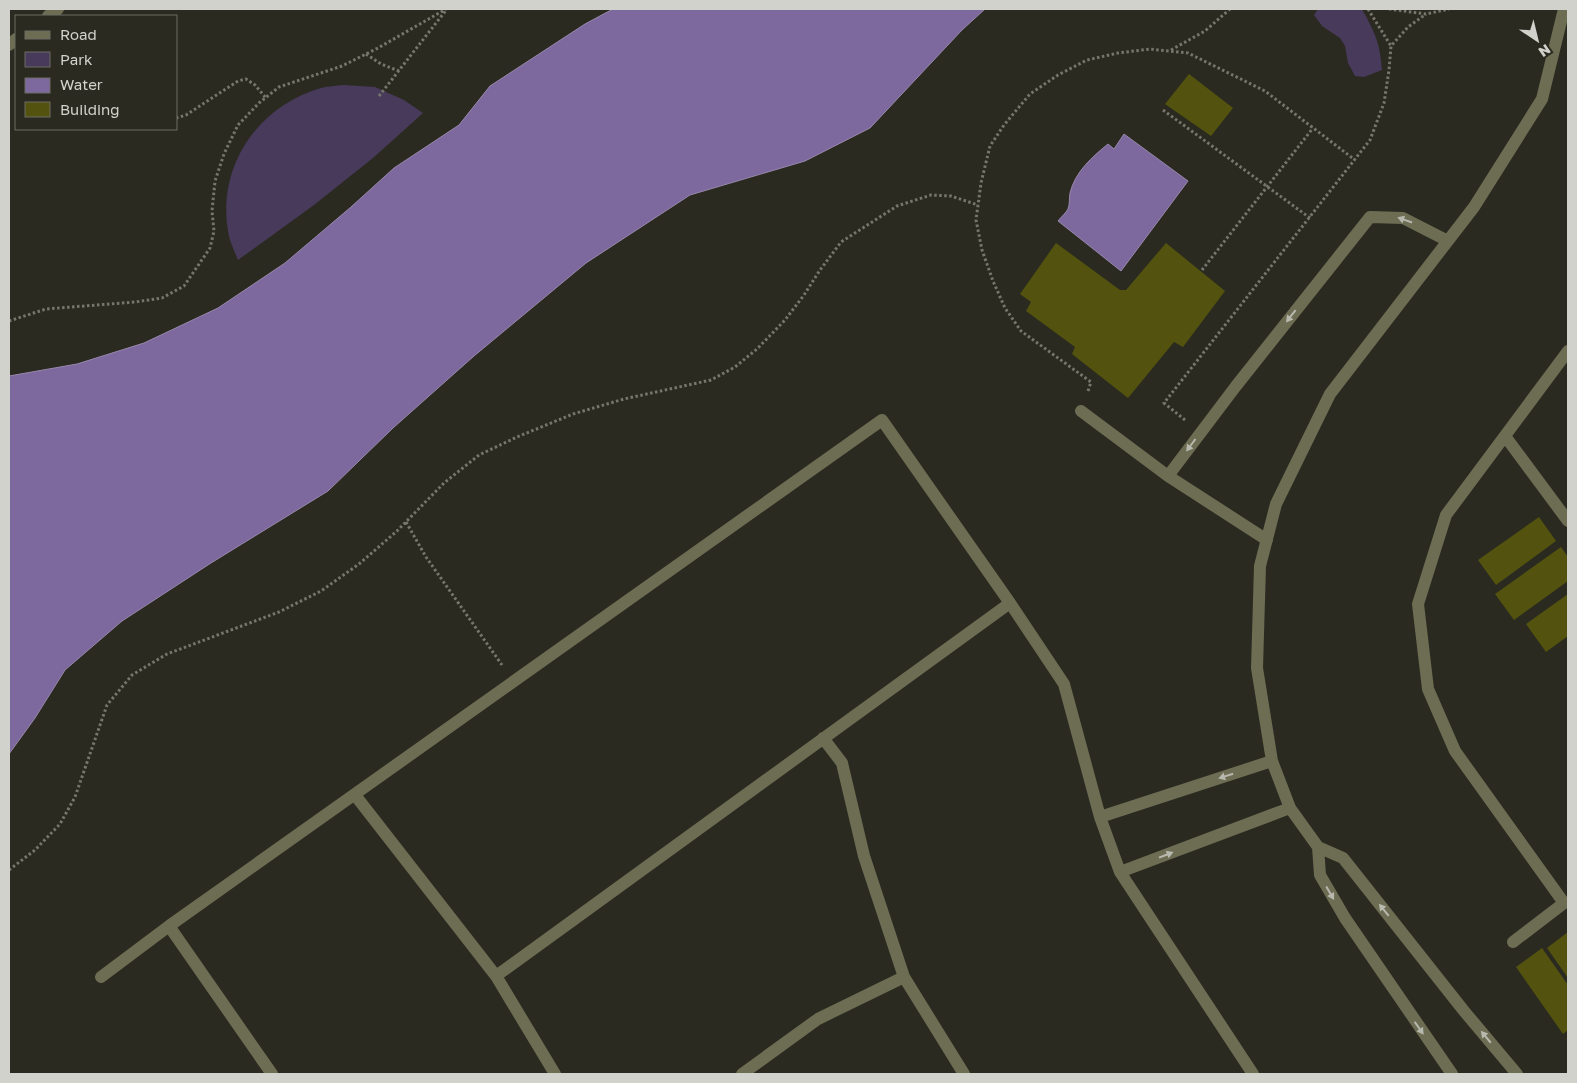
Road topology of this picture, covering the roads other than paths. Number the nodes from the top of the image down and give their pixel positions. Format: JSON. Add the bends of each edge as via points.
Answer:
{"nodes":[{"id":1,"x":1564,"y":9,"type":"edge"},
{"id":2,"x":1448,"y":241,"type":"junction"},
{"id":3,"x":1568,"y":351,"type":"edge"},
{"id":4,"x":1080,"y":411,"type":"road end"},
{"id":5,"x":1506,"y":436,"type":"junction"},
{"id":6,"x":1168,"y":476,"type":"junction"},
{"id":7,"x":1568,"y":521,"type":"edge"},
{"id":8,"x":1267,"y":540,"type":"junction"},
{"id":9,"x":1010,"y":603,"type":"junction"},
{"id":10,"x":823,"y":738,"type":"junction"},
{"id":11,"x":1272,"y":761,"type":"junction"},
{"id":12,"x":355,"y":795,"type":"junction"},
{"id":13,"x":1290,"y":808,"type":"junction"},
{"id":14,"x":1100,"y":817,"type":"junction"},
{"id":15,"x":1318,"y":847,"type":"junction"},
{"id":16,"x":1120,"y":872,"type":"junction"},
{"id":17,"x":1566,"y":902,"type":"edge"},
{"id":18,"x":169,"y":926,"type":"junction"},
{"id":19,"x":1513,"y":942,"type":"dead end"},
{"id":20,"x":496,"y":976,"type":"junction"},
{"id":21,"x":101,"y":977,"type":"dead end"},
{"id":22,"x":904,"y":977,"type":"junction"},
{"id":23,"x":272,"y":1074,"type":"edge"},
{"id":24,"x":555,"y":1074,"type":"edge"},
{"id":25,"x":742,"y":1074,"type":"edge"},
{"id":26,"x":964,"y":1074,"type":"edge"},
{"id":27,"x":1253,"y":1074,"type":"edge"},
{"id":28,"x":1452,"y":1074,"type":"edge"},
{"id":29,"x":1517,"y":1074,"type":"edge"}],
"edges":[{"from":1,"to":2,"type":"street","via":[[1542,99],[1474,207]]},
{"from":2,"to":6,"type":"street","one_way":true,"via":[[1403,218],[1370,217]]},
{"from":2,"to":8,"type":"street","via":[[1330,394],[1276,504]]},
{"from":3,"to":5,"type":"street"},
{"from":4,"to":6,"type":"street"},
{"from":5,"to":7,"type":"street"},
{"from":5,"to":17,"type":"street","via":[[1446,515],[1418,604],[1428,689],[1455,751]]},
{"from":6,"to":8,"type":"street"},
{"from":8,"to":11,"type":"street","via":[[1260,566],[1257,668]]},
{"from":9,"to":10,"type":"street"},
{"from":9,"to":12,"type":"street","via":[[882,420]]},
{"from":9,"to":14,"type":"street","via":[[1064,684]]},
{"from":10,"to":20,"type":"street"},
{"from":10,"to":22,"type":"street","via":[[842,763],[864,856]]},
{"from":11,"to":13,"type":"street"},
{"from":11,"to":14,"type":"street","one_way":true},
{"from":12,"to":18,"type":"street"},
{"from":12,"to":20,"type":"street"},
{"from":13,"to":15,"type":"street"},
{"from":16,"to":13,"type":"street","one_way":true},
{"from":14,"to":16,"type":"street"},
{"from":15,"to":28,"type":"street","one_way":true,"via":[[1320,875],[1340,909]]},
{"from":29,"to":15,"type":"street","one_way":true,"via":[[1343,858]]},
{"from":16,"to":27,"type":"street"},
{"from":17,"to":19,"type":"street"},
{"from":18,"to":21,"type":"street"},
{"from":18,"to":23,"type":"street"},
{"from":20,"to":24,"type":"street"},
{"from":22,"to":25,"type":"street","via":[[818,1019]]},
{"from":22,"to":26,"type":"street"}]}
